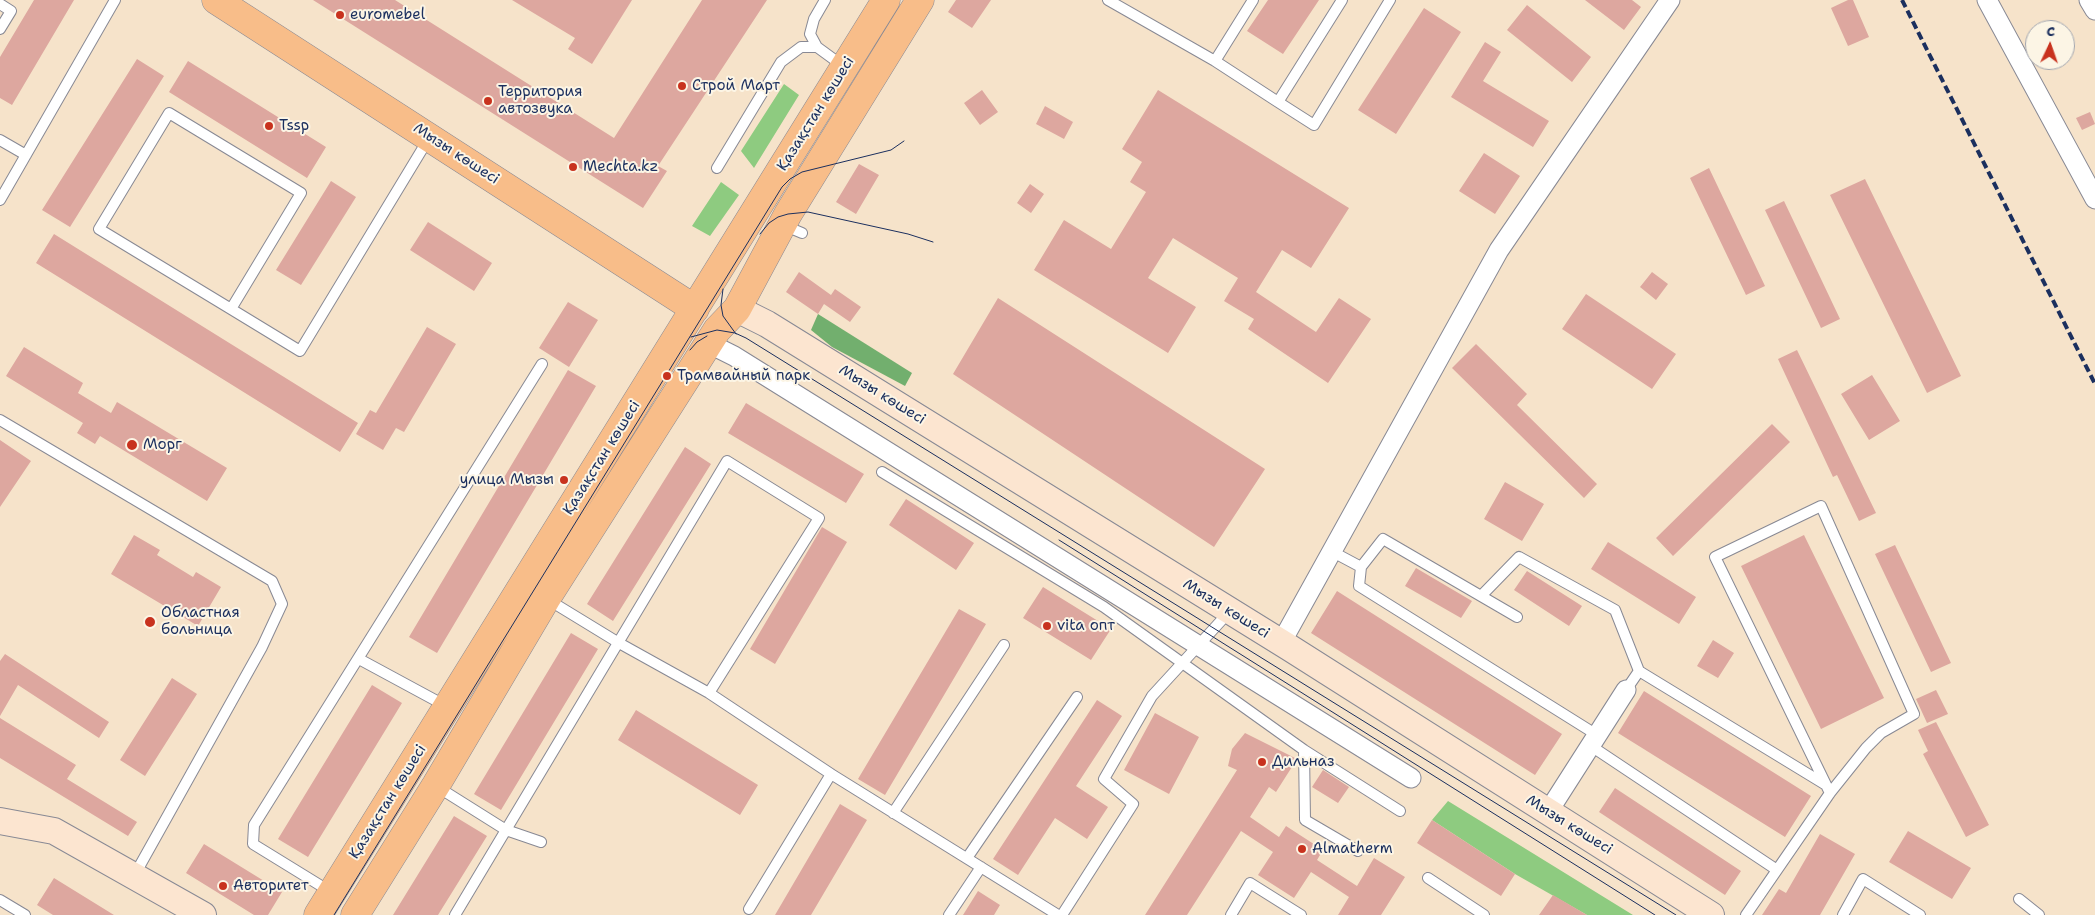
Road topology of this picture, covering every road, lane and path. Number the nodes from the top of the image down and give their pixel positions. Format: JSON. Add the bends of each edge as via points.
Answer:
{"nodes":[{"id":1,"x":115,"y":0,"type":"edge"},
{"id":2,"x":216,"y":0,"type":"edge"},
{"id":3,"x":825,"y":0,"type":"edge"},
{"id":4,"x":886,"y":0,"type":"edge"},
{"id":5,"x":920,"y":0,"type":"edge"},
{"id":6,"x":1108,"y":0,"type":"edge"},
{"id":7,"x":1253,"y":0,"type":"edge"},
{"id":8,"x":1342,"y":0,"type":"edge"},
{"id":9,"x":1390,"y":0,"type":"edge"},
{"id":10,"x":1670,"y":0,"type":"edge"},
{"id":11,"x":1987,"y":0,"type":"edge"},
{"id":12,"x":2089,"y":0,"type":"edge"},
{"id":13,"x":0,"y":4,"type":"edge"},
{"id":14,"x":2095,"y":10,"type":"edge"},
{"id":15,"x":0,"y":30,"type":"edge"},
{"id":16,"x":816,"y":47,"type":"junction"},
{"id":17,"x":1215,"y":61,"type":"junction"},
{"id":18,"x":844,"y":68,"type":"junction"},
{"id":19,"x":868,"y":83,"type":"junction"},
{"id":20,"x":1278,"y":102,"type":"junction"},
{"id":21,"x":429,"y":138,"type":"junction"},
{"id":22,"x":0,"y":140,"type":"edge"},
{"id":23,"x":26,"y":155,"type":"junction"},
{"id":24,"x":717,"y":168,"type":"dead end"},
{"id":25,"x":2095,"y":199,"type":"edge"},
{"id":26,"x":0,"y":200,"type":"edge"},
{"id":27,"x":722,"y":265,"type":"junction"},
{"id":28,"x":653,"y":282,"type":"junction"},
{"id":29,"x":231,"y":309,"type":"junction"},
{"id":30,"x":695,"y":309,"type":"junction"},
{"id":31,"x":738,"y":310,"type":"junction"},
{"id":32,"x":708,"y":343,"type":"junction"},
{"id":33,"x":667,"y":354,"type":"junction"},
{"id":34,"x":542,"y":364,"type":"dead end"},
{"id":35,"x":0,"y":420,"type":"edge"},
{"id":36,"x":882,"y":472,"type":"dead end"},
{"id":37,"x":1332,"y":551,"type":"junction"},
{"id":38,"x":1361,"y":567,"type":"junction"},
{"id":39,"x":524,"y":584,"type":"junction"},
{"id":40,"x":1481,"y":596,"type":"junction"},
{"id":41,"x":546,"y":599,"type":"junction"},
{"id":42,"x":1230,"y":611,"type":"junction"},
{"id":43,"x":1517,"y":618,"type":"dead end"},
{"id":44,"x":619,"y":643,"type":"junction"},
{"id":45,"x":1281,"y":643,"type":"junction"},
{"id":46,"x":1004,"y":645,"type":"dead end"},
{"id":47,"x":1200,"y":645,"type":"junction"},
{"id":48,"x":359,"y":659,"type":"junction"},
{"id":49,"x":1182,"y":664,"type":"junction"},
{"id":50,"x":1639,"y":671,"type":"junction"},
{"id":51,"x":1626,"y":690,"type":"joint"},
{"id":52,"x":709,"y":694,"type":"junction"},
{"id":53,"x":1077,"y":697,"type":"dead end"},
{"id":54,"x":447,"y":707,"type":"junction"},
{"id":55,"x":1594,"y":741,"type":"junction"},
{"id":56,"x":1304,"y":750,"type":"junction"},
{"id":57,"x":831,"y":774,"type":"junction"},
{"id":58,"x":1411,"y":778,"type":"dead end"},
{"id":59,"x":436,"y":785,"type":"junction"},
{"id":60,"x":1828,"y":790,"type":"junction"},
{"id":61,"x":1400,"y":811,"type":"dead end"},
{"id":62,"x":1548,"y":812,"type":"junction"},
{"id":63,"x":893,"y":813,"type":"junction"},
{"id":64,"x":0,"y":821,"type":"edge"},
{"id":65,"x":506,"y":830,"type":"junction"},
{"id":66,"x":541,"y":842,"type":"dead end"},
{"id":67,"x":1358,"y":851,"type":"dead end"},
{"id":68,"x":967,"y":858,"type":"junction"},
{"id":69,"x":981,"y":867,"type":"junction"},
{"id":70,"x":1777,"y":870,"type":"junction"},
{"id":71,"x":134,"y":876,"type":"junction"},
{"id":72,"x":1428,"y":878,"type":"dead end"},
{"id":73,"x":2018,"y":899,"type":"dead end"},
{"id":74,"x":0,"y":900,"type":"edge"},
{"id":75,"x":325,"y":904,"type":"edge"},
{"id":76,"x":749,"y":909,"type":"dead end"},
{"id":77,"x":25,"y":915,"type":"edge"},
{"id":78,"x":203,"y":915,"type":"edge"},
{"id":79,"x":355,"y":915,"type":"edge"},
{"id":80,"x":455,"y":915,"type":"edge"},
{"id":81,"x":949,"y":915,"type":"edge"},
{"id":82,"x":1060,"y":915,"type":"edge"},
{"id":83,"x":1231,"y":915,"type":"edge"},
{"id":84,"x":1301,"y":915,"type":"edge"},
{"id":85,"x":1484,"y":915,"type":"edge"},
{"id":86,"x":1711,"y":915,"type":"edge"},
{"id":87,"x":1746,"y":915,"type":"edge"},
{"id":88,"x":1843,"y":915,"type":"edge"},
{"id":89,"x":1920,"y":915,"type":"edge"},
{"id":90,"x":2038,"y":915,"type":"edge"}],
"edges":[{"from":1,"to":23,"type":"lane"},
{"from":2,"to":21,"type":"main road","name":"Мызы көшесі"},
{"from":3,"to":16,"type":"lane","via":[[810,34]]},
{"from":4,"to":18,"type":"main road","name":"Қазақстан көшесі"},
{"from":5,"to":19,"type":"main road","name":"Қазақстан көшесі"},
{"from":6,"to":17,"type":"lane"},
{"from":7,"to":17,"type":"lane"},
{"from":8,"to":20,"type":"lane"},
{"from":9,"to":20,"type":"lane","via":[[1314,125]]},
{"from":10,"to":37,"type":"street","via":[[1499,250]]},
{"from":11,"to":25,"type":"street"},
{"from":12,"to":14,"type":"street"},
{"from":13,"to":15,"type":"lane","via":[[11,11]]},
{"from":16,"to":18,"type":"lane"},
{"from":16,"to":24,"type":"lane","via":[[801,47],[781,62]]},
{"from":17,"to":20,"type":"lane"},
{"from":18,"to":19,"type":"main road"},
{"from":18,"to":27,"type":"main road","name":"Қазақстан көшесі"},
{"from":19,"to":31,"type":"main road","name":"Қазақстан көшесі","via":[[792,229]]},
{"from":21,"to":28,"type":"main road","name":"Мызы көшесі"},
{"from":21,"to":29,"type":"lane","via":[[300,351]]},
{"from":22,"to":23,"type":"lane"},
{"from":23,"to":26,"type":"lane"},
{"from":27,"to":28,"type":"main road","via":[[704,277],[685,282]]},
{"from":27,"to":30,"type":"main road","name":"Қазақстан көшесі"},
{"from":28,"to":30,"type":"main road","name":"Мызы көшесі"},
{"from":28,"to":33,"type":"main road","via":[[664,300],[668,318]]},
{"from":29,"to":29,"type":"lane","via":[[99,229],[169,113],[301,193]]},
{"from":30,"to":31,"type":"main road"},
{"from":30,"to":33,"type":"main road","name":"Қазақстан көшесі"},
{"from":31,"to":32,"type":"main road","name":"Қазақстан көшесі"},
{"from":31,"to":42,"type":"main road","name":"Мызы көшесі","via":[[897,400]]},
{"from":32,"to":41,"type":"main road","name":"Қазақстан көшесі"},
{"from":32,"to":47,"type":"street","via":[[734,356]]},
{"from":33,"to":39,"type":"main road","name":"Қазақстан көшесі"},
{"from":34,"to":48,"type":"lane"},
{"from":35,"to":71,"type":"lane","via":[[272,581],[282,604],[262,647]]},
{"from":36,"to":49,"type":"lane","via":[[1104,607]]},
{"from":37,"to":38,"type":"lane"},
{"from":37,"to":45,"type":"street"},
{"from":38,"to":40,"type":"lane","via":[[1383,539]]},
{"from":38,"to":55,"type":"lane","via":[[1359,586]]},
{"from":39,"to":41,"type":"main road"},
{"from":39,"to":54,"type":"main road","name":"Қазақстан көшесі"},
{"from":40,"to":43,"type":"lane"},
{"from":40,"to":50,"type":"lane","via":[[1519,557],[1614,610]]},
{"from":41,"to":44,"type":"lane"},
{"from":41,"to":59,"type":"main road","name":"Қазақстан көшесі"},
{"from":42,"to":45,"type":"main road","name":"Мызы көшесі"},
{"from":42,"to":47,"type":"lane"},
{"from":44,"to":52,"type":"lane"},
{"from":44,"to":52,"type":"lane","via":[[727,461],[819,518]]},
{"from":44,"to":65,"type":"lane"},
{"from":45,"to":62,"type":"main road","name":"Мызы көшесі"},
{"from":46,"to":63,"type":"lane"},
{"from":47,"to":49,"type":"lane"},
{"from":47,"to":58,"type":"street"},
{"from":48,"to":54,"type":"lane"},
{"from":48,"to":75,"type":"lane","via":[[254,825],[253,844]]},
{"from":49,"to":56,"type":"lane"},
{"from":49,"to":82,"type":"lane","via":[[1152,696],[1104,779],[1133,804]]},
{"from":50,"to":51,"type":"lane"},
{"from":50,"to":60,"type":"lane"},
{"from":51,"to":55,"type":"street"},
{"from":52,"to":57,"type":"lane"},
{"from":53,"to":68,"type":"lane"},
{"from":54,"to":75,"type":"main road","name":"Қазақстан көшесі"},
{"from":55,"to":62,"type":"street"},
{"from":55,"to":70,"type":"lane"},
{"from":56,"to":61,"type":"lane"},
{"from":56,"to":67,"type":"lane","via":[[1305,820]]},
{"from":57,"to":63,"type":"lane"},
{"from":57,"to":76,"type":"lane"},
{"from":59,"to":65,"type":"lane"},
{"from":59,"to":79,"type":"main road","name":"Қазақстан көшесі"},
{"from":60,"to":60,"type":"lane","via":[[1881,733],[1914,714],[1821,506],[1715,557]]},
{"from":60,"to":70,"type":"lane"},
{"from":62,"to":86,"type":"main road","name":"Мызы көшесі"},
{"from":63,"to":68,"type":"lane"},
{"from":64,"to":71,"type":"main road","via":[[54,831]]},
{"from":65,"to":66,"type":"lane"},
{"from":65,"to":80,"type":"lane"},
{"from":68,"to":69,"type":"lane"},
{"from":69,"to":81,"type":"lane"},
{"from":69,"to":82,"type":"lane"},
{"from":70,"to":87,"type":"lane"},
{"from":71,"to":78,"type":"main road"},
{"from":72,"to":85,"type":"lane"},
{"from":73,"to":90,"type":"lane"},
{"from":74,"to":77,"type":"lane"},
{"from":83,"to":84,"type":"lane","via":[[1250,883]]},
{"from":88,"to":89,"type":"lane","via":[[1864,879]]}]}
